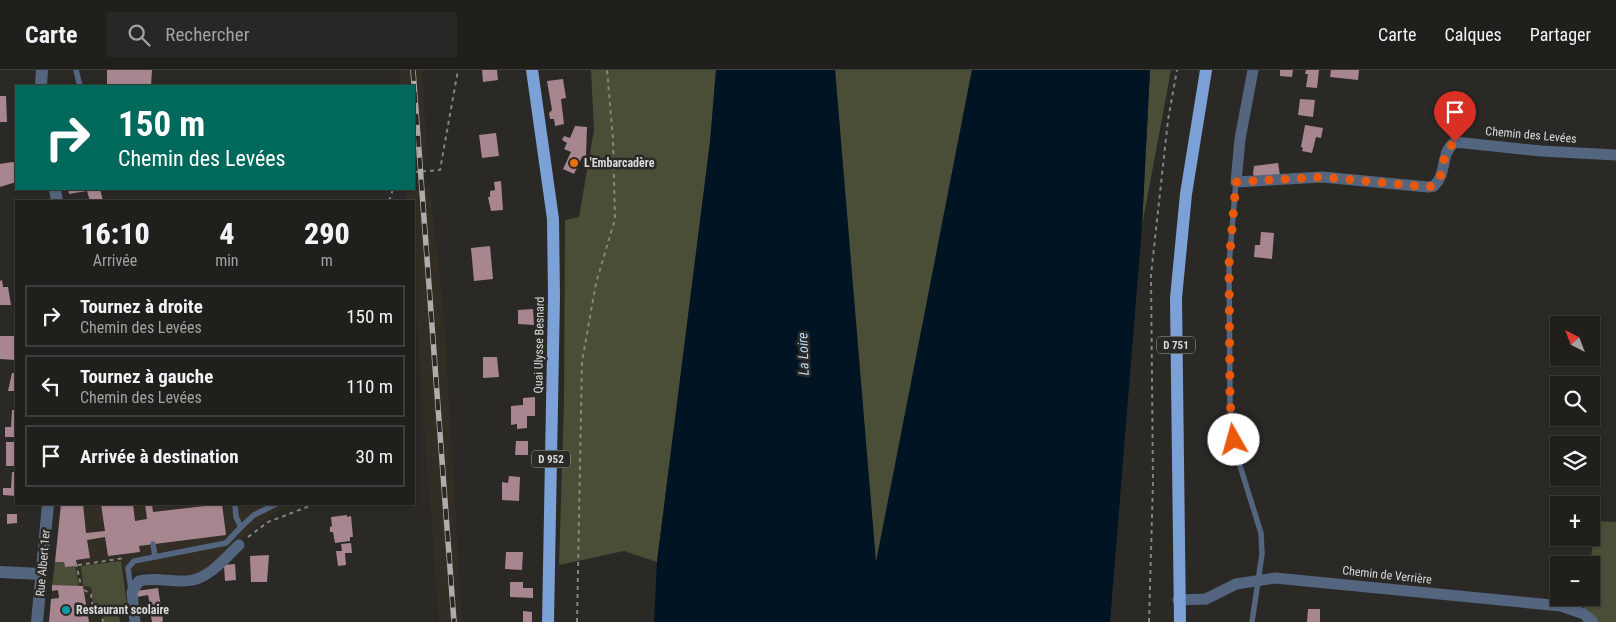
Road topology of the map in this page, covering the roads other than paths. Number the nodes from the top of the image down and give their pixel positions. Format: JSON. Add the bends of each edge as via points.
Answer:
{"nodes":[{"id":1,"x":42,"y":70,"type":"edge"},
{"id":2,"x":76,"y":70,"type":"edge"},
{"id":3,"x":532,"y":70,"type":"edge"},
{"id":4,"x":1206,"y":70,"type":"edge"},
{"id":5,"x":1253,"y":70,"type":"edge"},
{"id":6,"x":41,"y":85,"type":"edge"},
{"id":7,"x":80,"y":85,"type":"edge"},
{"id":8,"x":1616,"y":155,"type":"edge"},
{"id":9,"x":1236,"y":182,"type":"junction"},
{"id":10,"x":48,"y":505,"type":"edge"},
{"id":11,"x":235,"y":505,"type":"edge"},
{"id":12,"x":274,"y":505,"type":"edge"},
{"id":13,"x":241,"y":527,"type":"junction"},
{"id":14,"x":153,"y":544,"type":"dead end"},
{"id":15,"x":239,"y":545,"type":"road end"},
{"id":16,"x":155,"y":557,"type":"junction"},
{"id":17,"x":0,"y":572,"type":"edge"},
{"id":18,"x":41,"y":574,"type":"junction"},
{"id":19,"x":1258,"y":579,"type":"junction"},
{"id":20,"x":132,"y":592,"type":"junction"},
{"id":21,"x":1178,"y":600,"type":"junction"},
{"id":22,"x":37,"y":622,"type":"edge"},
{"id":23,"x":135,"y":622,"type":"edge"},
{"id":24,"x":548,"y":622,"type":"edge"},
{"id":25,"x":1180,"y":622,"type":"edge"},
{"id":26,"x":1252,"y":622,"type":"edge"},
{"id":27,"x":1593,"y":622,"type":"edge"}],
"edges":[{"from":1,"to":6,"type":"street"},
{"from":2,"to":7,"type":"lane"},
{"from":3,"to":24,"type":"main road","name":"Quai Ulysse Besnard","number":"D 952","via":[[553,219]]},
{"from":4,"to":21,"type":"main road","number":"D 751","via":[[1186,194],[1176,298]]},
{"from":5,"to":9,"type":"street"},
{"from":8,"to":9,"type":"street","name":"Chemin des Levées","via":[[1455,142],[1444,154],[1442,176],[1434,186],[1322,177]]},
{"from":9,"to":19,"type":"lane","via":[[1229,264],[1231,419],[1236,453],[1261,533]]},
{"from":10,"to":18,"type":"street","name":"Rue Albert 1er"},
{"from":11,"to":13,"type":"lane"},
{"from":12,"to":13,"type":"lane","via":[[254,515]]},
{"from":13,"to":16,"type":"lane","via":[[226,544]]},
{"from":14,"to":16,"type":"lane"},
{"from":15,"to":20,"type":"street","via":[[204,576],[192,580],[139,580]]},
{"from":16,"to":20,"type":"lane","via":[[130,564]]},
{"from":17,"to":18,"type":"street"},
{"from":18,"to":22,"type":"street","name":"Rue Albert 1er"},
{"from":19,"to":21,"type":"street","name":"Chemin de Verrière","via":[[1236,584],[1206,599]]},
{"from":19,"to":26,"type":"lane"},
{"from":19,"to":27,"type":"street","name":"Chemin de Verrière","via":[[1275,578],[1561,606],[1584,614]]},
{"from":20,"to":23,"type":"street"},
{"from":21,"to":25,"type":"main road","number":"D 751"}]}
